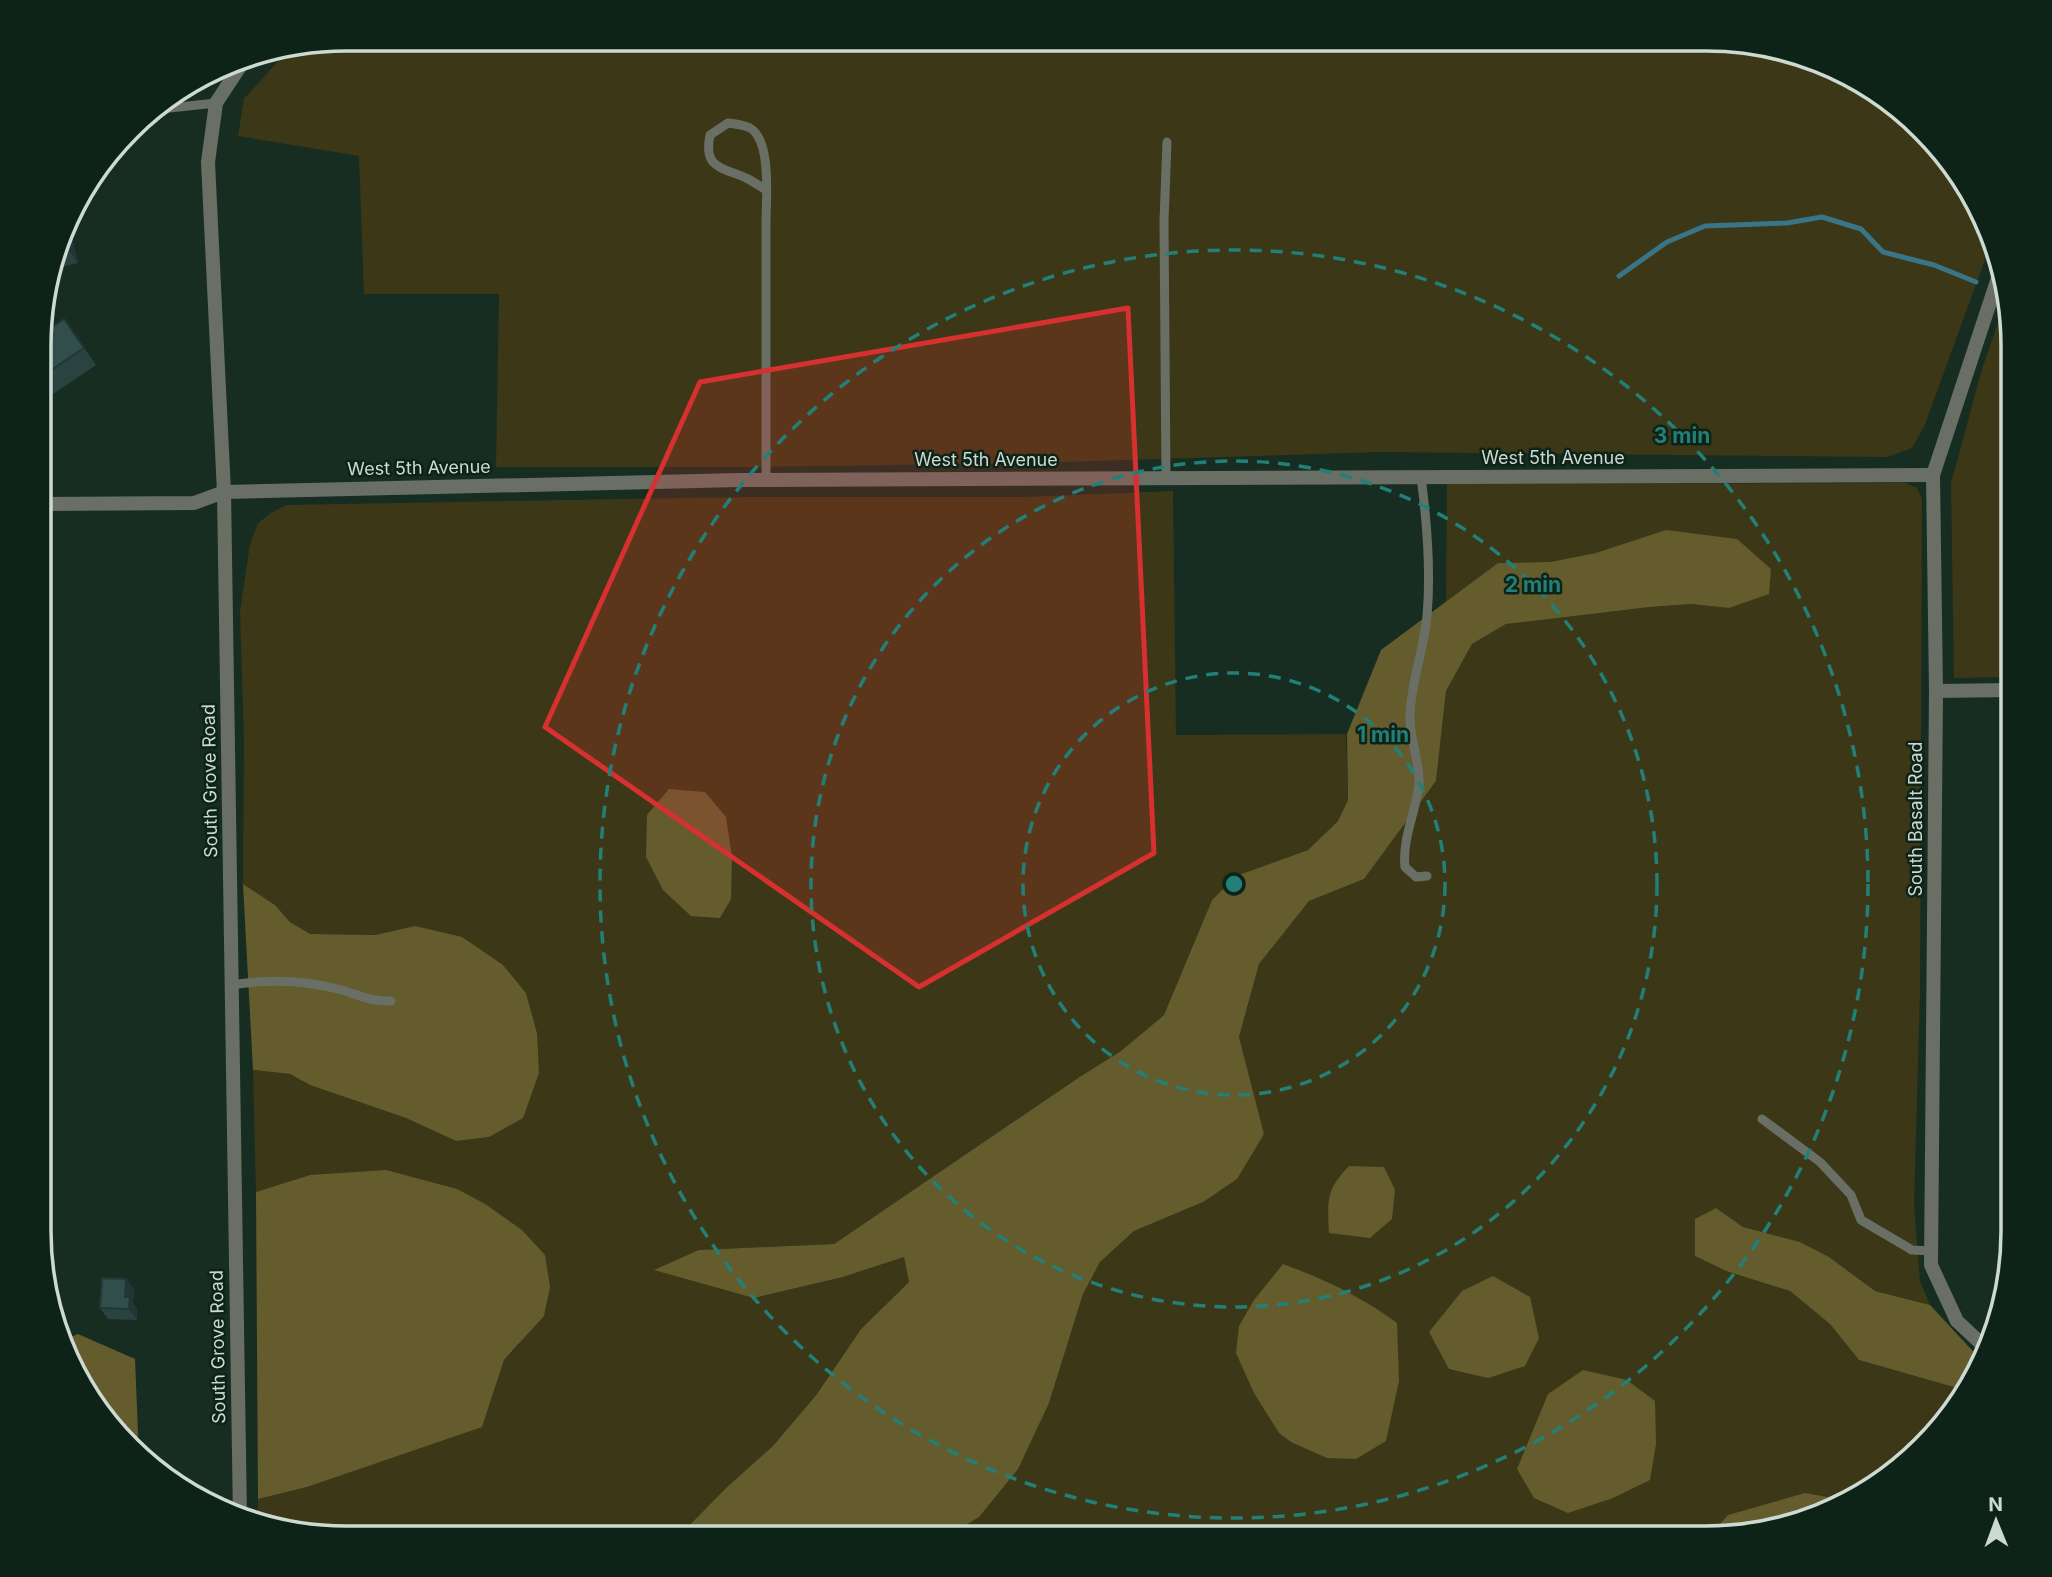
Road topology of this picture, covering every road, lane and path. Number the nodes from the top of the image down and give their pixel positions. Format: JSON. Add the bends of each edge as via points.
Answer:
{"nodes":[{"id":1,"x":236,"y":72,"type":"edge"},
{"id":2,"x":216,"y":103,"type":"junction"},
{"id":3,"x":172,"y":108,"type":"edge"},
{"id":4,"x":1167,"y":142,"type":"dead end"},
{"id":5,"x":766,"y":190,"type":"junction"},
{"id":6,"x":1995,"y":286,"type":"edge"},
{"id":7,"x":1933,"y":475,"type":"junction"},
{"id":8,"x":1421,"y":477,"type":"junction"},
{"id":9,"x":1166,"y":478,"type":"junction"},
{"id":10,"x":766,"y":480,"type":"junction"},
{"id":11,"x":224,"y":492,"type":"junction"},
{"id":12,"x":51,"y":504,"type":"edge"},
{"id":13,"x":2001,"y":690,"type":"edge"},
{"id":14,"x":1936,"y":691,"type":"junction"},
{"id":15,"x":1427,"y":876,"type":"dead end"},
{"id":16,"x":232,"y":985,"type":"junction"},
{"id":17,"x":391,"y":1000,"type":"dead end"},
{"id":18,"x":1762,"y":1119,"type":"dead end"},
{"id":19,"x":1932,"y":1251,"type":"junction"},
{"id":20,"x":1980,"y":1342,"type":"edge"},
{"id":21,"x":235,"y":1505,"type":"edge"}],
"edges":[{"from":1,"to":2,"type":"street","name":"South Grove Road"},
{"from":2,"to":3,"type":"lane"},
{"from":2,"to":11,"type":"street","name":"South Grove Road","via":[[208,162]]},
{"from":4,"to":9,"type":"lane"},
{"from":5,"to":5,"type":"lane","via":[[765,155],[760,138],[749,127],[728,123],[710,135],[707,150],[713,163]]},
{"from":5,"to":10,"type":"lane"},
{"from":6,"to":7,"type":"street","name":"South Basalt Road"},
{"from":7,"to":8,"type":"street","name":"West 5th Avenue"},
{"from":7,"to":14,"type":"street","name":"South Basalt Road"},
{"from":8,"to":9,"type":"street","name":"West 5th Avenue"},
{"from":8,"to":15,"type":"lane","via":[[1428,604],[1410,713],[1419,781],[1404,853],[1405,867],[1416,877]]},
{"from":9,"to":10,"type":"street","name":"West 5th Avenue"},
{"from":10,"to":11,"type":"street","name":"West 5th Avenue"},
{"from":11,"to":12,"type":"street","name":"West 5th Avenue","via":[[194,503]]},
{"from":11,"to":16,"type":"street","name":"South Grove Road"},
{"from":13,"to":14,"type":"street"},
{"from":14,"to":19,"type":"street","name":"South Basalt Road"},
{"from":16,"to":17,"type":"lane","via":[[283,981],[337,989],[371,1001]]},
{"from":16,"to":21,"type":"street","name":"South Grove Road"},
{"from":18,"to":19,"type":"lane","via":[[1821,1162],[1851,1195],[1861,1220],[1913,1250]]},
{"from":19,"to":20,"type":"street","name":"South Basalt Road","via":[[1931,1265],[1957,1321]]}]}
